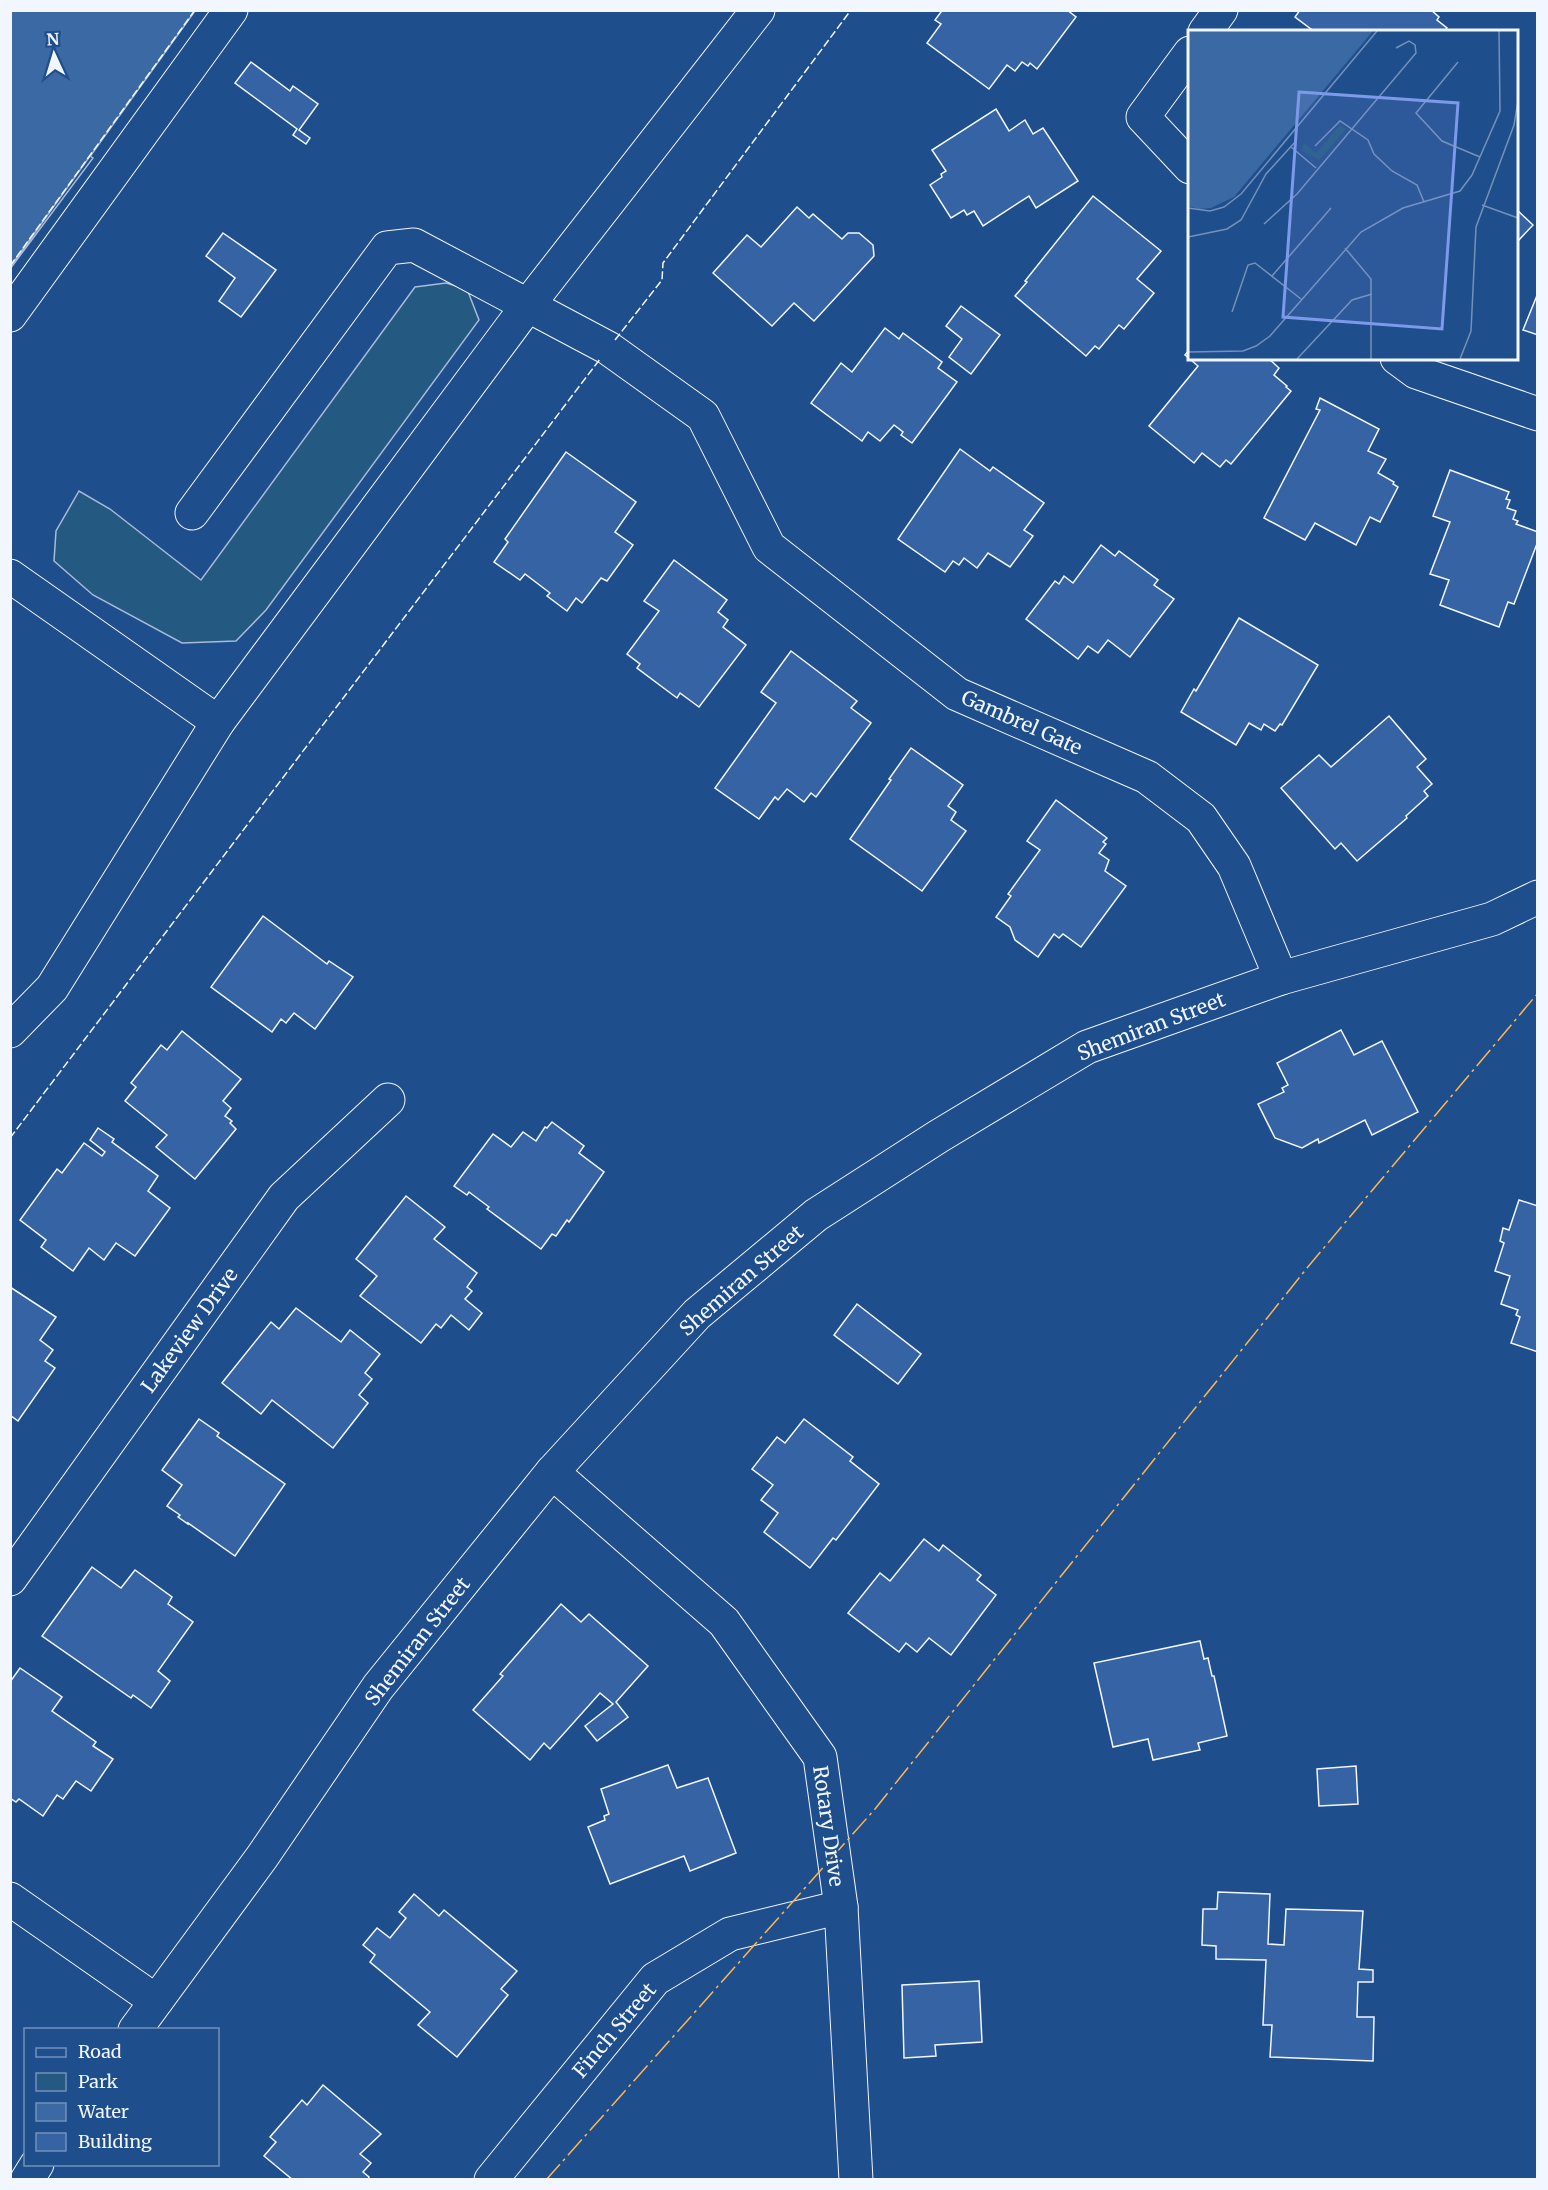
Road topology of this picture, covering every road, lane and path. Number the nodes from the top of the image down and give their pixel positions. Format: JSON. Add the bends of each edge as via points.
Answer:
{"nodes":[{"id":1,"x":231,"y":10,"type":"edge"},
{"id":2,"x":758,"y":10,"type":"edge"},
{"id":3,"x":1221,"y":10,"type":"edge"},
{"id":4,"x":1207,"y":30,"type":"edge"},
{"id":5,"x":1188,"y":56,"type":"edge"},
{"id":6,"x":1188,"y":165,"type":"edge"},
{"id":7,"x":528,"y":305,"type":"junction"},
{"id":8,"x":10,"y":315,"type":"edge"},
{"id":9,"x":1400,"y":360,"type":"edge"},
{"id":10,"x":1538,"y":414,"type":"edge"},
{"id":11,"x":192,"y":513,"type":"dead end"},
{"id":12,"x":10,"y":576,"type":"edge"},
{"id":13,"x":218,"y":722,"type":"junction"},
{"id":14,"x":1538,"y":897,"type":"edge"},
{"id":15,"x":1281,"y":978,"type":"junction"},
{"id":16,"x":10,"y":1031,"type":"edge"},
{"id":17,"x":388,"y":1100,"type":"dead end"},
{"id":18,"x":552,"y":1472,"type":"junction"},
{"id":19,"x":10,"y":1579,"type":"edge"},
{"id":20,"x":10,"y":1899,"type":"edge"},
{"id":21,"x":840,"y":1907,"type":"junction"},
{"id":22,"x":156,"y":2001,"type":"junction"},
{"id":23,"x":136,"y":2028,"type":"edge"},
{"id":24,"x":36,"y":2166,"type":"edge"},
{"id":25,"x":27,"y":2180,"type":"edge"},
{"id":26,"x":491,"y":2180,"type":"edge"},
{"id":27,"x":856,"y":2180,"type":"edge"}],
"edges":[{"from":1,"to":8,"type":"street"},
{"from":2,"to":7,"type":"street"},
{"from":3,"to":4,"type":"street"},
{"from":5,"to":6,"type":"street","via":[[1143,117]]},
{"from":7,"to":11,"type":"street","via":[[414,245],[387,248]]},
{"from":7,"to":13,"type":"street"},
{"from":7,"to":15,"type":"street","name":"Gambrel Gate","via":[[608,348],[703,416],[769,547],[957,694],[1147,777],[1201,818],[1234,866]]},
{"from":9,"to":10,"type":"street","via":[[1416,372]]},
{"from":12,"to":13,"type":"street"},
{"from":13,"to":16,"type":"street","via":[[52,988]]},
{"from":14,"to":15,"type":"street","name":"Shemiran Street","via":[[1492,919]]},
{"from":15,"to":18,"type":"street","name":"Shemiran Street","via":[[1087,1047],[816,1215],[697,1314]]},
{"from":17,"to":19,"type":"street","name":"Lakeview Drive","via":[[284,1197]]},
{"from":18,"to":21,"type":"street","name":"Rotary Drive","via":[[724,1622],[820,1757]]},
{"from":18,"to":22,"type":"street","name":"Shemiran Street","via":[[378,1687],[262,1857]]},
{"from":20,"to":22,"type":"street"},
{"from":21,"to":26,"type":"street","name":"Finch Street","via":[[730,1934],[655,1979]]},
{"from":21,"to":27,"type":"street","name":"Rotary Drive"},
{"from":22,"to":23,"type":"street","name":"Shemiran Street"},
{"from":24,"to":25,"type":"street"}]}
